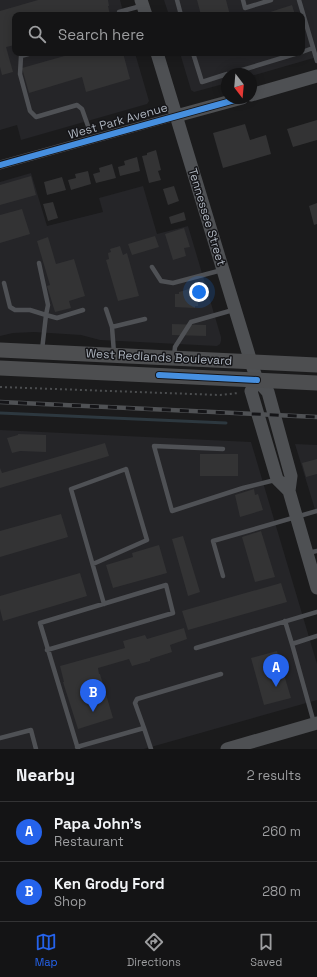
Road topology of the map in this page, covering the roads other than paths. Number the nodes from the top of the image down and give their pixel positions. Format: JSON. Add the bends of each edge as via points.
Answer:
{"nodes":[{"id":1,"x":177,"y":0,"type":"edge"},
{"id":2,"x":243,"y":0,"type":"edge"},
{"id":3,"x":271,"y":0,"type":"edge"},
{"id":4,"x":299,"y":0,"type":"edge"},
{"id":5,"x":143,"y":7,"type":"edge"},
{"id":6,"x":119,"y":12,"type":"edge"},
{"id":7,"x":180,"y":12,"type":"edge"},
{"id":8,"x":302,"y":12,"type":"edge"},
{"id":9,"x":305,"y":21,"type":"edge"},
{"id":10,"x":313,"y":48,"type":"junction"},
{"id":11,"x":305,"y":51,"type":"edge"},
{"id":12,"x":21,"y":56,"type":"edge"},
{"id":13,"x":158,"y":56,"type":"edge"},
{"id":14,"x":194,"y":56,"type":"edge"},
{"id":15,"x":288,"y":56,"type":"edge"},
{"id":16,"x":317,"y":62,"type":"edge"},
{"id":17,"x":248,"y":68,"type":"edge"},
{"id":18,"x":221,"y":76,"type":"edge"},
{"id":19,"x":317,"y":76,"type":"edge"},
{"id":20,"x":257,"y":93,"type":"edge"},
{"id":21,"x":221,"y":104,"type":"edge"},
{"id":22,"x":176,"y":116,"type":"junction"},
{"id":23,"x":88,"y":126,"type":"dead end"},
{"id":24,"x":0,"y":166,"type":"edge"},
{"id":25,"x":38,"y":263,"type":"dead end"},
{"id":26,"x":152,"y":267,"type":"dead end"},
{"id":27,"x":223,"y":269,"type":"junction"},
{"id":28,"x":4,"y":282,"type":"dead end"},
{"id":29,"x":106,"y":309,"type":"dead end"},
{"id":30,"x":84,"y":310,"type":"dead end"},
{"id":31,"x":235,"y":310,"type":"junction"},
{"id":32,"x":46,"y":315,"type":"junction"},
{"id":33,"x":145,"y":319,"type":"dead end"},
{"id":34,"x":112,"y":327,"type":"junction"},
{"id":35,"x":0,"y":350,"type":"edge"},
{"id":36,"x":42,"y":352,"type":"junction"},
{"id":37,"x":114,"y":355,"type":"junction"},
{"id":38,"x":174,"y":358,"type":"junction"},
{"id":39,"x":251,"y":362,"type":"junction"},
{"id":40,"x":317,"y":365,"type":"edge"},
{"id":41,"x":0,"y":368,"type":"edge"},
{"id":42,"x":257,"y":380,"type":"junction"},
{"id":43,"x":317,"y":383,"type":"edge"},
{"id":44,"x":224,"y":449,"type":"dead end"},
{"id":45,"x":277,"y":479,"type":"junction"},
{"id":46,"x":289,"y":491,"type":"junction"},
{"id":47,"x":317,"y":511,"type":"edge"},
{"id":48,"x":296,"y":517,"type":"junction"},
{"id":49,"x":312,"y":552,"type":"edge"},
{"id":50,"x":93,"y":564,"type":"junction"},
{"id":51,"x":223,"y":576,"type":"dead end"},
{"id":52,"x":317,"y":588,"type":"edge"},
{"id":53,"x":104,"y":604,"type":"junction"},
{"id":54,"x":317,"y":612,"type":"edge"},
{"id":55,"x":285,"y":621,"type":"junction"},
{"id":56,"x":317,"y":636,"type":"edge"},
{"id":57,"x":292,"y":644,"type":"junction"},
{"id":58,"x":196,"y":648,"type":"dead end"},
{"id":59,"x":47,"y":650,"type":"junction"},
{"id":60,"x":221,"y":674,"type":"dead end"},
{"id":61,"x":316,"y":723,"type":"edge"},
{"id":62,"x":144,"y":728,"type":"junction"},
{"id":63,"x":0,"y":738,"type":"edge"},
{"id":64,"x":77,"y":748,"type":"edge"},
{"id":65,"x":36,"y":749,"type":"edge"},
{"id":66,"x":151,"y":749,"type":"edge"},
{"id":67,"x":227,"y":749,"type":"edge"}],
"edges":[{"from":1,"to":7,"type":"lane"},
{"from":2,"to":3,"type":"lane","via":[[245,8]]},
{"from":4,"to":8,"type":"lane"},
{"from":5,"to":6,"type":"lane"},
{"from":9,"to":10,"type":"lane"},
{"from":10,"to":11,"type":"lane"},
{"from":10,"to":16,"type":"lane"},
{"from":12,"to":23,"type":"lane","via":[[20,74],[30,111],[36,117],[77,105],[82,109]]},
{"from":13,"to":22,"type":"main road","name":"Tennessee Street"},
{"from":14,"to":18,"type":"lane","via":[[202,82]]},
{"from":15,"to":17,"type":"lane"},
{"from":19,"to":20,"type":"main road"},
{"from":21,"to":22,"type":"main road","name":"West Park Avenue"},
{"from":22,"to":24,"type":"street","name":"West Park Avenue"},
{"from":22,"to":27,"type":"main road","name":"Tennessee Street"},
{"from":25,"to":32,"type":"lane","via":[[48,305]]},
{"from":26,"to":27,"type":"lane","via":[[160,281],[173,283]]},
{"from":27,"to":31,"type":"main road","name":"Tennessee Street"},
{"from":28,"to":32,"type":"lane","via":[[10,306],[15,310],[30,310]]},
{"from":29,"to":34,"type":"lane"},
{"from":30,"to":32,"type":"lane","via":[[57,318]]},
{"from":31,"to":38,"type":"lane","via":[[191,322],[175,347]]},
{"from":31,"to":39,"type":"main road","name":"Tennessee Street"},
{"from":32,"to":36,"type":"lane"},
{"from":33,"to":34,"type":"lane"},
{"from":34,"to":37,"type":"lane"},
{"from":35,"to":36,"type":"main road","name":"West Redlands Boulevard"},
{"from":36,"to":37,"type":"main road","name":"West Redlands Boulevard"},
{"from":37,"to":38,"type":"main road","name":"West Redlands Boulevard"},
{"from":38,"to":39,"type":"main road","name":"West Redlands Boulevard"},
{"from":39,"to":40,"type":"main road","name":"West Redlands Boulevard"},
{"from":39,"to":42,"type":"main road","name":"Tennessee Street"},
{"from":41,"to":42,"type":"main road","name":"West Redlands Boulevard"},
{"from":42,"to":43,"type":"main road","name":"West Redlands Boulevard"},
{"from":42,"to":45,"type":"main road","name":"Tennessee Street","via":[[251,391]]},
{"from":42,"to":46,"type":"main road","name":"Tennessee Street","via":[[268,392],[291,476]]},
{"from":44,"to":45,"type":"lane","via":[[154,446],[172,512]]},
{"from":45,"to":46,"type":"main road","name":"Tennessee Street"},
{"from":46,"to":48,"type":"main road","name":"Tennessee Street"},
{"from":47,"to":48,"type":"lane"},
{"from":48,"to":49,"type":"main road","name":"Tennessee Street"},
{"from":48,"to":51,"type":"lane","via":[[213,541]]},
{"from":49,"to":52,"type":"main road","name":"Tennessee Street"},
{"from":50,"to":50,"type":"lane","via":[[147,540],[126,469],[71,488]]},
{"from":50,"to":53,"type":"lane"},
{"from":53,"to":59,"type":"lane","via":[[40,623]]},
{"from":53,"to":59,"type":"lane","via":[[166,585],[173,613]]},
{"from":54,"to":55,"type":"lane"},
{"from":55,"to":57,"type":"lane"},
{"from":55,"to":58,"type":"lane"},
{"from":56,"to":57,"type":"lane"},
{"from":57,"to":61,"type":"lane"},
{"from":59,"to":64,"type":"lane"},
{"from":60,"to":62,"type":"lane","via":[[137,699],[136,704]]},
{"from":61,"to":67,"type":"main road"},
{"from":62,"to":64,"type":"lane"},
{"from":62,"to":66,"type":"lane"},
{"from":63,"to":65,"type":"lane","via":[[31,730]]}]}
